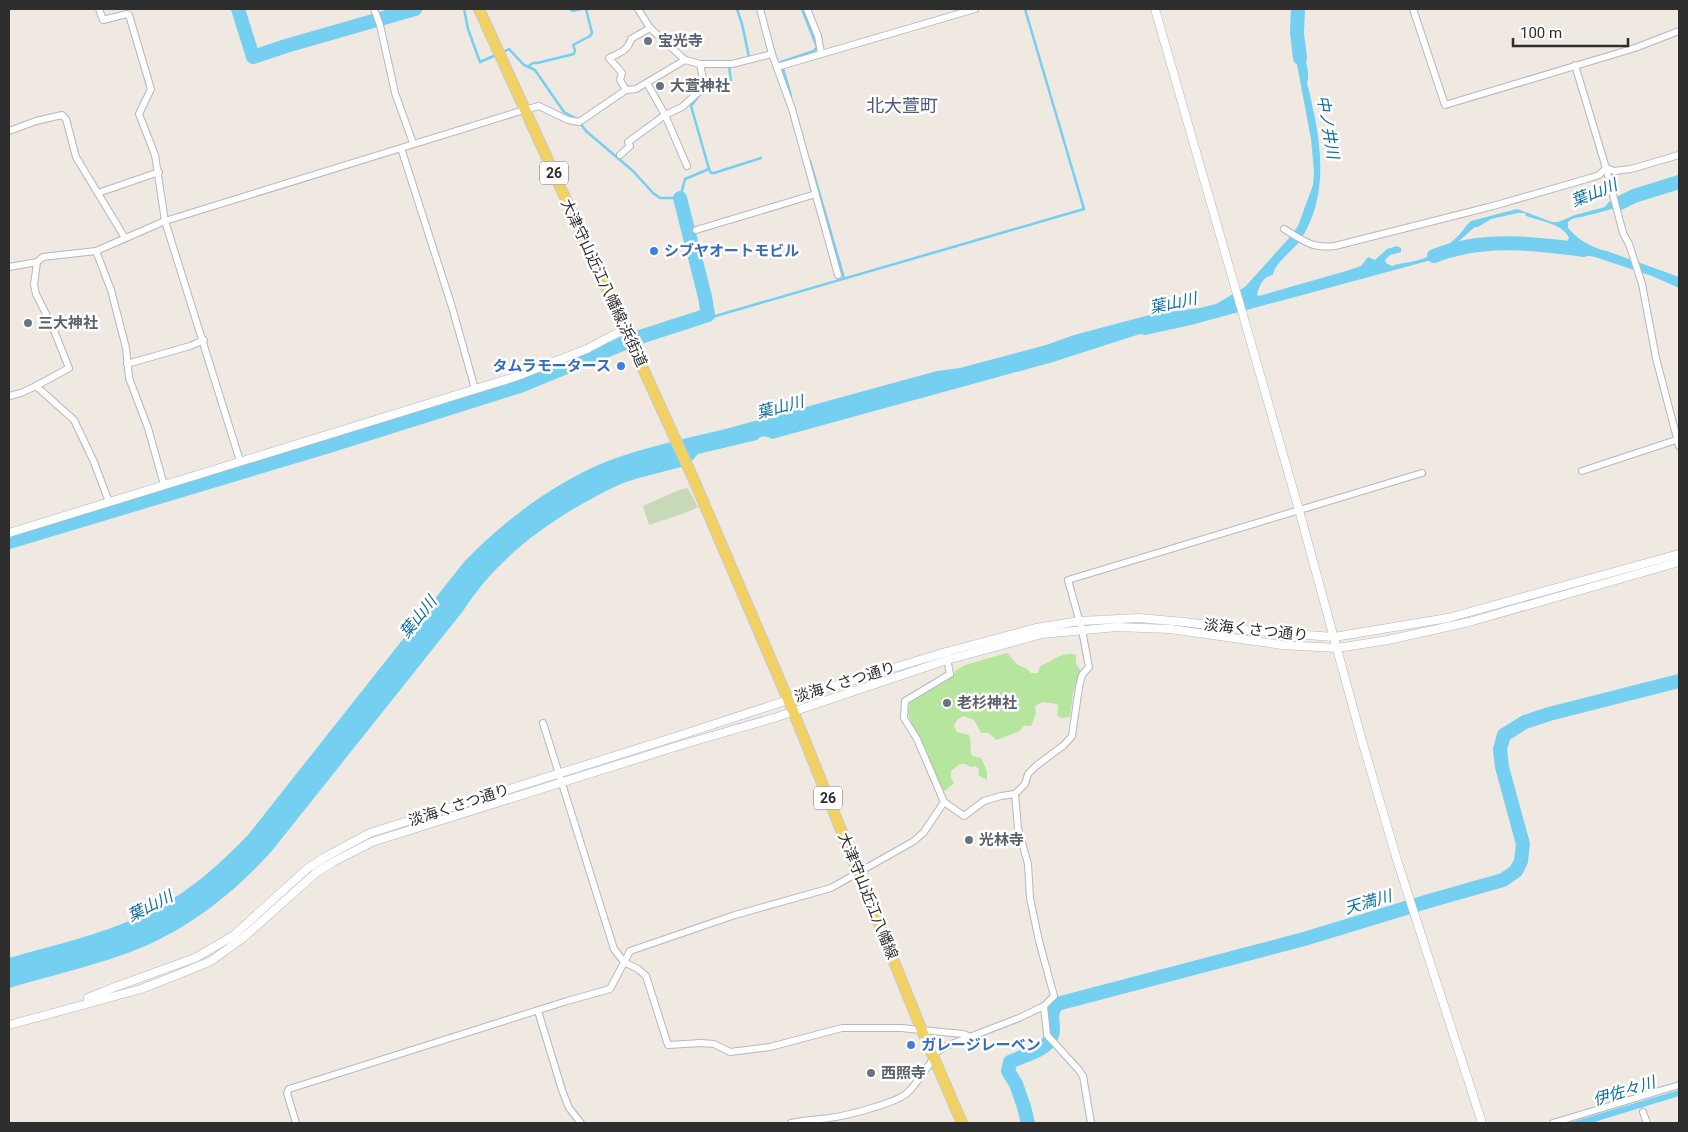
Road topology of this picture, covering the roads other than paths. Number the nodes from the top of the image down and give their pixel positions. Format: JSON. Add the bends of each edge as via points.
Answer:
{"nodes":[{"id":1,"x":99,"y":9,"type":"edge"},
{"id":2,"x":374,"y":9,"type":"edge"},
{"id":3,"x":479,"y":9,"type":"edge"},
{"id":4,"x":638,"y":9,"type":"edge"},
{"id":5,"x":760,"y":9,"type":"edge"},
{"id":6,"x":807,"y":9,"type":"edge"},
{"id":7,"x":975,"y":9,"type":"edge"},
{"id":8,"x":1155,"y":9,"type":"edge"},
{"id":9,"x":1413,"y":9,"type":"edge"},
{"id":10,"x":650,"y":28,"type":"junction"},
{"id":11,"x":1679,"y":31,"type":"edge"},
{"id":12,"x":821,"y":53,"type":"junction"},
{"id":13,"x":772,"y":54,"type":"junction"},
{"id":14,"x":685,"y":60,"type":"junction"},
{"id":15,"x":700,"y":64,"type":"junction"},
{"id":16,"x":1575,"y":65,"type":"junction"},
{"id":17,"x":780,"y":66,"type":"junction"},
{"id":18,"x":647,"y":83,"type":"junction"},
{"id":19,"x":626,"y":90,"type":"junction"},
{"id":20,"x":524,"y":110,"type":"junction"},
{"id":21,"x":665,"y":115,"type":"junction"},
{"id":22,"x":9,"y":131,"type":"edge"},
{"id":23,"x":413,"y":143,"type":"junction"},
{"id":24,"x":401,"y":148,"type":"junction"},
{"id":25,"x":1679,"y":154,"type":"edge"},
{"id":26,"x":620,"y":155,"type":"dead end"},
{"id":27,"x":687,"y":166,"type":"dead end"},
{"id":28,"x":1606,"y":168,"type":"junction"},
{"id":29,"x":159,"y":172,"type":"junction"},
{"id":30,"x":98,"y":193,"type":"junction"},
{"id":31,"x":816,"y":194,"type":"junction"},
{"id":32,"x":166,"y":220,"type":"junction"},
{"id":33,"x":1284,"y":229,"type":"dead end"},
{"id":34,"x":696,"y":230,"type":"dead end"},
{"id":35,"x":125,"y":238,"type":"junction"},
{"id":36,"x":96,"y":251,"type":"junction"},
{"id":37,"x":37,"y":262,"type":"junction"},
{"id":38,"x":9,"y":267,"type":"edge"},
{"id":39,"x":838,"y":275,"type":"dead end"},
{"id":40,"x":629,"y":337,"type":"junction"},
{"id":41,"x":204,"y":340,"type":"junction"},
{"id":42,"x":127,"y":364,"type":"junction"},
{"id":43,"x":36,"y":386,"type":"junction"},
{"id":44,"x":475,"y":389,"type":"junction"},
{"id":45,"x":9,"y":396,"type":"edge"},
{"id":46,"x":1679,"y":441,"type":"edge"},
{"id":47,"x":240,"y":461,"type":"junction"},
{"id":48,"x":1582,"y":471,"type":"dead end"},
{"id":49,"x":1422,"y":473,"type":"dead end"},
{"id":50,"x":691,"y":475,"type":"joint"},
{"id":51,"x":164,"y":485,"type":"junction"},
{"id":52,"x":109,"y":502,"type":"junction"},
{"id":53,"x":1299,"y":510,"type":"junction"},
{"id":54,"x":9,"y":533,"type":"edge"},
{"id":55,"x":1679,"y":554,"type":"edge"},
{"id":56,"x":1679,"y":562,"type":"edge"},
{"id":57,"x":1080,"y":621,"type":"junction"},
{"id":58,"x":1082,"y":630,"type":"junction"},
{"id":59,"x":1334,"y":637,"type":"junction"},
{"id":60,"x":1337,"y":648,"type":"junction"},
{"id":61,"x":946,"y":652,"type":"junction"},
{"id":62,"x":947,"y":660,"type":"junction"},
{"id":63,"x":788,"y":700,"type":"junction"},
{"id":64,"x":793,"y":711,"type":"junction"},
{"id":65,"x":543,"y":723,"type":"dead end"},
{"id":66,"x":558,"y":773,"type":"junction"},
{"id":67,"x":561,"y":782,"type":"junction"},
{"id":68,"x":1015,"y":794,"type":"junction"},
{"id":69,"x":944,"y":802,"type":"junction"},
{"id":70,"x":858,"y":873,"type":"junction"},
{"id":71,"x":624,"y":962,"type":"junction"},
{"id":72,"x":1044,"y":1006,"type":"junction"},
{"id":73,"x":66,"y":1008,"type":"junction"},
{"id":74,"x":538,"y":1011,"type":"junction"},
{"id":75,"x":9,"y":1025,"type":"edge"},
{"id":76,"x":922,"y":1030,"type":"junction"},
{"id":77,"x":971,"y":1037,"type":"junction"},
{"id":78,"x":934,"y":1056,"type":"junction"},
{"id":79,"x":1679,"y":1085,"type":"edge"},
{"id":80,"x":1643,"y":1112,"type":"dead end"},
{"id":81,"x":296,"y":1123,"type":"edge"},
{"id":82,"x":581,"y":1123,"type":"edge"},
{"id":83,"x":790,"y":1123,"type":"edge"},
{"id":84,"x":962,"y":1123,"type":"edge"},
{"id":85,"x":1091,"y":1123,"type":"edge"},
{"id":86,"x":1482,"y":1123,"type":"edge"},
{"id":87,"x":1553,"y":1123,"type":"edge"},
{"id":88,"x":1647,"y":1123,"type":"edge"}],
"edges":[{"from":1,"to":29,"type":"street","via":[[102,20],[129,15],[151,90],[139,114]]},
{"from":2,"to":23,"type":"street","via":[[395,93]]},
{"from":3,"to":20,"type":"main road","name":"大津守山近江八幡線;浜街道","number":"26"},
{"from":4,"to":10,"type":"street"},
{"from":5,"to":13,"type":"street"},
{"from":6,"to":12,"type":"street"},
{"from":7,"to":12,"type":"street"},
{"from":8,"to":53,"type":"street"},
{"from":9,"to":16,"type":"street","via":[[1444,105]]},
{"from":10,"to":14,"type":"street"},
{"from":10,"to":19,"type":"street","via":[[631,39],[626,49],[609,58],[622,73],[620,80]]},
{"from":11,"to":16,"type":"street"},
{"from":12,"to":17,"type":"street"},
{"from":13,"to":15,"type":"street","via":[[732,64]]},
{"from":13,"to":17,"type":"street"},
{"from":14,"to":15,"type":"street"},
{"from":14,"to":18,"type":"street"},
{"from":15,"to":21,"type":"street","via":[[702,89],[682,107]]},
{"from":16,"to":28,"type":"street"},
{"from":17,"to":31,"type":"street"},
{"from":18,"to":19,"type":"street"},
{"from":18,"to":21,"type":"street"},
{"from":19,"to":20,"type":"street","via":[[578,122],[540,106]]},
{"from":20,"to":23,"type":"street"},
{"from":20,"to":40,"type":"main road","name":"大津守山近江八幡線;浜街道","number":"26"},
{"from":21,"to":26,"type":"street","via":[[628,142],[630,146]]},
{"from":21,"to":27,"type":"street"},
{"from":22,"to":30,"type":"street","via":[[62,115],[69,127],[76,157]]},
{"from":23,"to":24,"type":"street"},
{"from":24,"to":32,"type":"street"},
{"from":24,"to":44,"type":"street"},
{"from":25,"to":28,"type":"street","via":[[1631,168],[1614,171]]},
{"from":28,"to":33,"type":"street","via":[[1599,175],[1493,206],[1335,246],[1306,243]]},
{"from":28,"to":46,"type":"street","via":[[1623,233],[1642,284],[1656,358]]},
{"from":29,"to":30,"type":"street"},
{"from":29,"to":32,"type":"street"},
{"from":30,"to":35,"type":"street"},
{"from":31,"to":34,"type":"street"},
{"from":31,"to":39,"type":"street"},
{"from":32,"to":35,"type":"street"},
{"from":32,"to":41,"type":"street"},
{"from":35,"to":36,"type":"street"},
{"from":36,"to":37,"type":"street","via":[[44,257]]},
{"from":36,"to":42,"type":"street","via":[[111,290]]},
{"from":37,"to":38,"type":"street"},
{"from":37,"to":43,"type":"street","via":[[36,294],[69,368]]},
{"from":40,"to":44,"type":"street"},
{"from":40,"to":50,"type":"main road","name":"大津守山近江八幡線;浜街道","number":"26"},
{"from":41,"to":42,"type":"street"},
{"from":41,"to":47,"type":"street"},
{"from":42,"to":51,"type":"street"},
{"from":43,"to":45,"type":"street"},
{"from":43,"to":52,"type":"street","via":[[74,420]]},
{"from":44,"to":47,"type":"street"},
{"from":46,"to":48,"type":"street"},
{"from":47,"to":51,"type":"street"},
{"from":49,"to":53,"type":"street"},
{"from":50,"to":63,"type":"main road","name":"大津守山近江八幡線","number":"26"},
{"from":51,"to":52,"type":"street"},
{"from":52,"to":54,"type":"street"},
{"from":53,"to":57,"type":"street","via":[[1068,580]]},
{"from":53,"to":59,"type":"street"},
{"from":55,"to":59,"type":"street","name":"淡海くさつ通り","via":[[1448,618]]},
{"from":56,"to":60,"type":"street","name":"淡海くさつ通り","via":[[1469,622]]},
{"from":57,"to":58,"type":"street"},
{"from":57,"to":59,"type":"street","name":"淡海くさつ通り","via":[[1139,618]]},
{"from":57,"to":61,"type":"street","name":"淡海くさつ通り","via":[[1036,628]]},
{"from":58,"to":60,"type":"street","name":"淡海くさつ通り","via":[[1117,627],[1170,629],[1282,645]]},
{"from":58,"to":62,"type":"street","name":"淡海くさつ通り","via":[[1042,634]]},
{"from":58,"to":68,"type":"street","via":[[1089,667],[1082,675],[1079,687],[1072,736],[1028,774],[1025,784]]},
{"from":59,"to":60,"type":"street"},
{"from":60,"to":86,"type":"street","via":[[1412,910]]},
{"from":61,"to":62,"type":"street"},
{"from":61,"to":63,"type":"street","name":"淡海くさつ通り"},
{"from":62,"to":64,"type":"street","name":"淡海くさつ通り"},
{"from":62,"to":69,"type":"street","via":[[950,674],[906,701],[904,718],[917,738]]},
{"from":63,"to":64,"type":"main road","name":"大津守山近江八幡線","number":"26"},
{"from":63,"to":66,"type":"street","name":"淡海くさつ通り"},
{"from":64,"to":67,"type":"street","name":"淡海くさつ通り"},
{"from":64,"to":70,"type":"main road","name":"大津守山近江八幡線","number":"26"},
{"from":65,"to":66,"type":"street"},
{"from":66,"to":67,"type":"street"},
{"from":66,"to":73,"type":"street","name":"淡海くさつ通り","via":[[370,833],[308,868],[233,936],[195,958],[115,986]]},
{"from":67,"to":71,"type":"street","via":[[614,950]]},
{"from":67,"to":73,"type":"street","name":"淡海くさつ通り","via":[[372,842],[317,872],[243,938],[211,961],[141,988]]},
{"from":68,"to":69,"type":"street","via":[[984,801],[964,816]]},
{"from":68,"to":72,"type":"street","via":[[1018,828],[1028,864],[1030,898],[1054,996]]},
{"from":69,"to":70,"type":"street","via":[[914,841]]},
{"from":70,"to":71,"type":"street","via":[[831,888],[735,915],[630,951]]},
{"from":70,"to":76,"type":"main road","name":"大津守山近江八幡線","number":"26"},
{"from":71,"to":74,"type":"street","via":[[610,989]]},
{"from":71,"to":76,"type":"street","via":[[646,976],[668,1045],[701,1042],[730,1052],[770,1047],[842,1028]]},
{"from":72,"to":77,"type":"street"},
{"from":72,"to":85,"type":"street","via":[[1048,1037],[1083,1076]]},
{"from":73,"to":75,"type":"street","name":"淡海くさつ通り"},
{"from":74,"to":81,"type":"street","via":[[288,1089]]},
{"from":74,"to":82,"type":"street","via":[[562,1090],[569,1108]]},
{"from":76,"to":77,"type":"street"},
{"from":76,"to":78,"type":"main road","name":"大津守山近江八幡線","number":"26"},
{"from":77,"to":78,"type":"street","via":[[949,1045]]},
{"from":78,"to":83,"type":"street","via":[[906,1094],[850,1114]]},
{"from":78,"to":84,"type":"main road","name":"大津守山近江八幡線","number":"26"},
{"from":79,"to":87,"type":"street"},
{"from":80,"to":88,"type":"street"}]}
